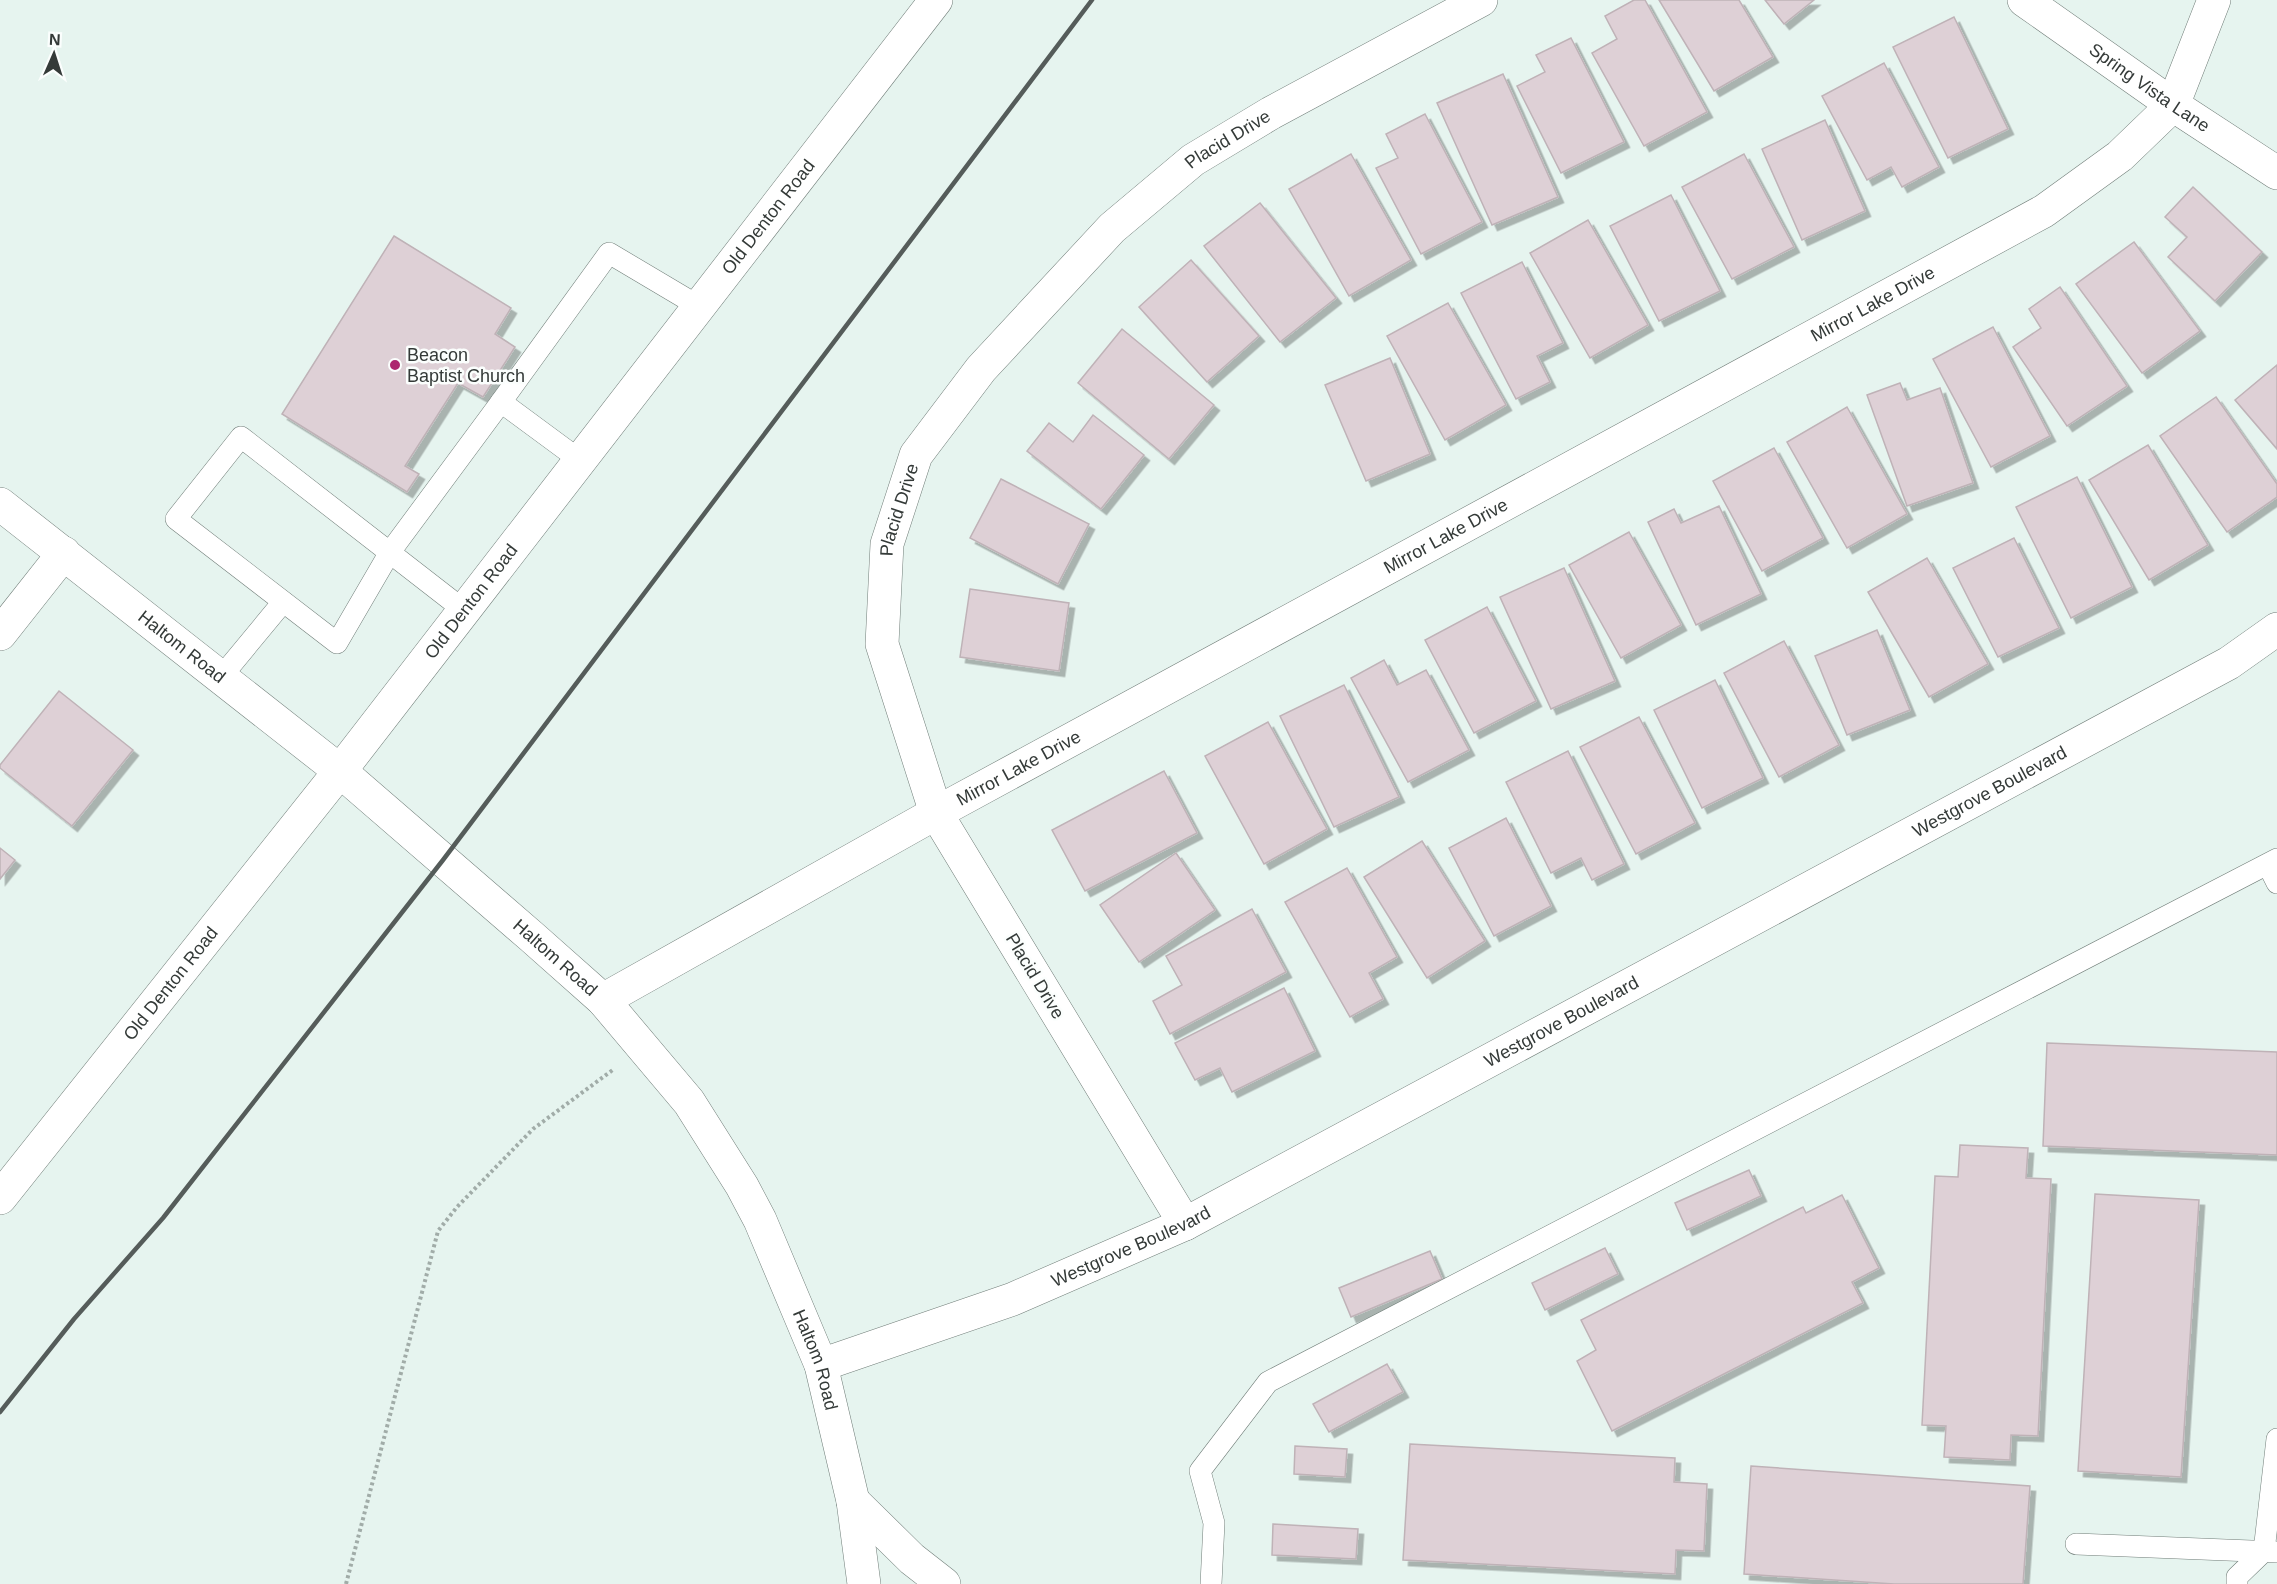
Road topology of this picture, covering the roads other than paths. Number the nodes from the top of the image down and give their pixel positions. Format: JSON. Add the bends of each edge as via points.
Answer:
{"nodes":[{"id":1,"x":936,"y":0,"type":"edge"},
{"id":2,"x":1481,"y":0,"type":"edge"},
{"id":3,"x":2024,"y":0,"type":"edge"},
{"id":4,"x":2214,"y":0,"type":"edge"},
{"id":5,"x":2173,"y":105,"type":"junction"},
{"id":6,"x":2277,"y":173,"type":"edge"},
{"id":7,"x":700,"y":307,"type":"junction"},
{"id":8,"x":501,"y":402,"type":"junction"},
{"id":9,"x":581,"y":461,"type":"junction"},
{"id":10,"x":0,"y":504,"type":"edge"},
{"id":11,"x":390,"y":552,"type":"junction"},
{"id":12,"x":64,"y":553,"type":"junction"},
{"id":13,"x":283,"y":602,"type":"junction"},
{"id":14,"x":465,"y":610,"type":"junction"},
{"id":15,"x":2277,"y":629,"type":"edge"},
{"id":16,"x":0,"y":634,"type":"edge"},
{"id":17,"x":221,"y":677,"type":"junction"},
{"id":18,"x":340,"y":771,"type":"junction"},
{"id":19,"x":936,"y":813,"type":"junction"},
{"id":20,"x":2274,"y":869,"type":"edge"},
{"id":21,"x":603,"y":1000,"type":"junction"},
{"id":22,"x":0,"y":1198,"type":"edge"},
{"id":23,"x":1185,"y":1224,"type":"junction"},
{"id":24,"x":821,"y":1365,"type":"junction"},
{"id":25,"x":2277,"y":1439,"type":"edge"},
{"id":26,"x":853,"y":1501,"type":"junction"},
{"id":27,"x":2076,"y":1544,"type":"dead end"},
{"id":28,"x":2273,"y":1556,"type":"edge"},
{"id":29,"x":864,"y":1584,"type":"edge"},
{"id":30,"x":944,"y":1584,"type":"edge"},
{"id":31,"x":1211,"y":1584,"type":"edge"},
{"id":32,"x":2237,"y":1584,"type":"edge"}],
"edges":[{"from":1,"to":7,"type":"street","name":"Old Denton Road"},
{"from":2,"to":19,"type":"street","name":"Placid Drive","via":[[1271,113],[1193,160],[1112,228],[981,369],[916,455],[887,544],[882,644]]},
{"from":3,"to":5,"type":"street","name":"Spring Vista Lane"},
{"from":4,"to":5,"type":"street","name":"Mirror Lake Drive"},
{"from":5,"to":6,"type":"street","name":"Spring Vista Lane"},
{"from":5,"to":19,"type":"street","name":"Mirror Lake Drive","via":[[2120,156],[2044,211]]},
{"from":7,"to":8,"type":"lane","via":[[609,253]]},
{"from":7,"to":9,"type":"street","name":"Old Denton Road"},
{"from":8,"to":9,"type":"lane"},
{"from":8,"to":11,"type":"lane"},
{"from":9,"to":14,"type":"street","name":"Old Denton Road"},
{"from":10,"to":12,"type":"street","name":"Haltom Road"},
{"from":11,"to":13,"type":"lane","via":[[338,643]]},
{"from":11,"to":13,"type":"lane","via":[[241,437],[176,519]]},
{"from":11,"to":14,"type":"lane"},
{"from":12,"to":16,"type":"street"},
{"from":12,"to":17,"type":"street","name":"Haltom Road"},
{"from":13,"to":17,"type":"lane"},
{"from":14,"to":18,"type":"street","name":"Old Denton Road"},
{"from":15,"to":23,"type":"street","name":"Westgrove Boulevard","via":[[2229,663]]},
{"from":17,"to":18,"type":"street","name":"Haltom Road"},
{"from":18,"to":21,"type":"street","name":"Haltom Road"},
{"from":18,"to":22,"type":"street","name":"Old Denton Road"},
{"from":19,"to":21,"type":"street","name":"Mirror Lake Drive"},
{"from":19,"to":23,"type":"street","name":"Placid Drive"},
{"from":20,"to":31,"type":"lane","via":[[1268,1382],[1200,1471],[1214,1523]]},
{"from":21,"to":24,"type":"street","name":"Haltom Road","via":[[689,1102],[742,1186]]},
{"from":23,"to":24,"type":"street","name":"Westgrove Boulevard","via":[[1013,1299]]},
{"from":24,"to":26,"type":"street","name":"Haltom Road"},
{"from":25,"to":28,"type":"lane"},
{"from":26,"to":29,"type":"street","name":"Haltom Road"},
{"from":26,"to":30,"type":"street","via":[[912,1559]]},
{"from":27,"to":28,"type":"lane"},
{"from":28,"to":32,"type":"lane","via":[[2238,1577]]}]}
